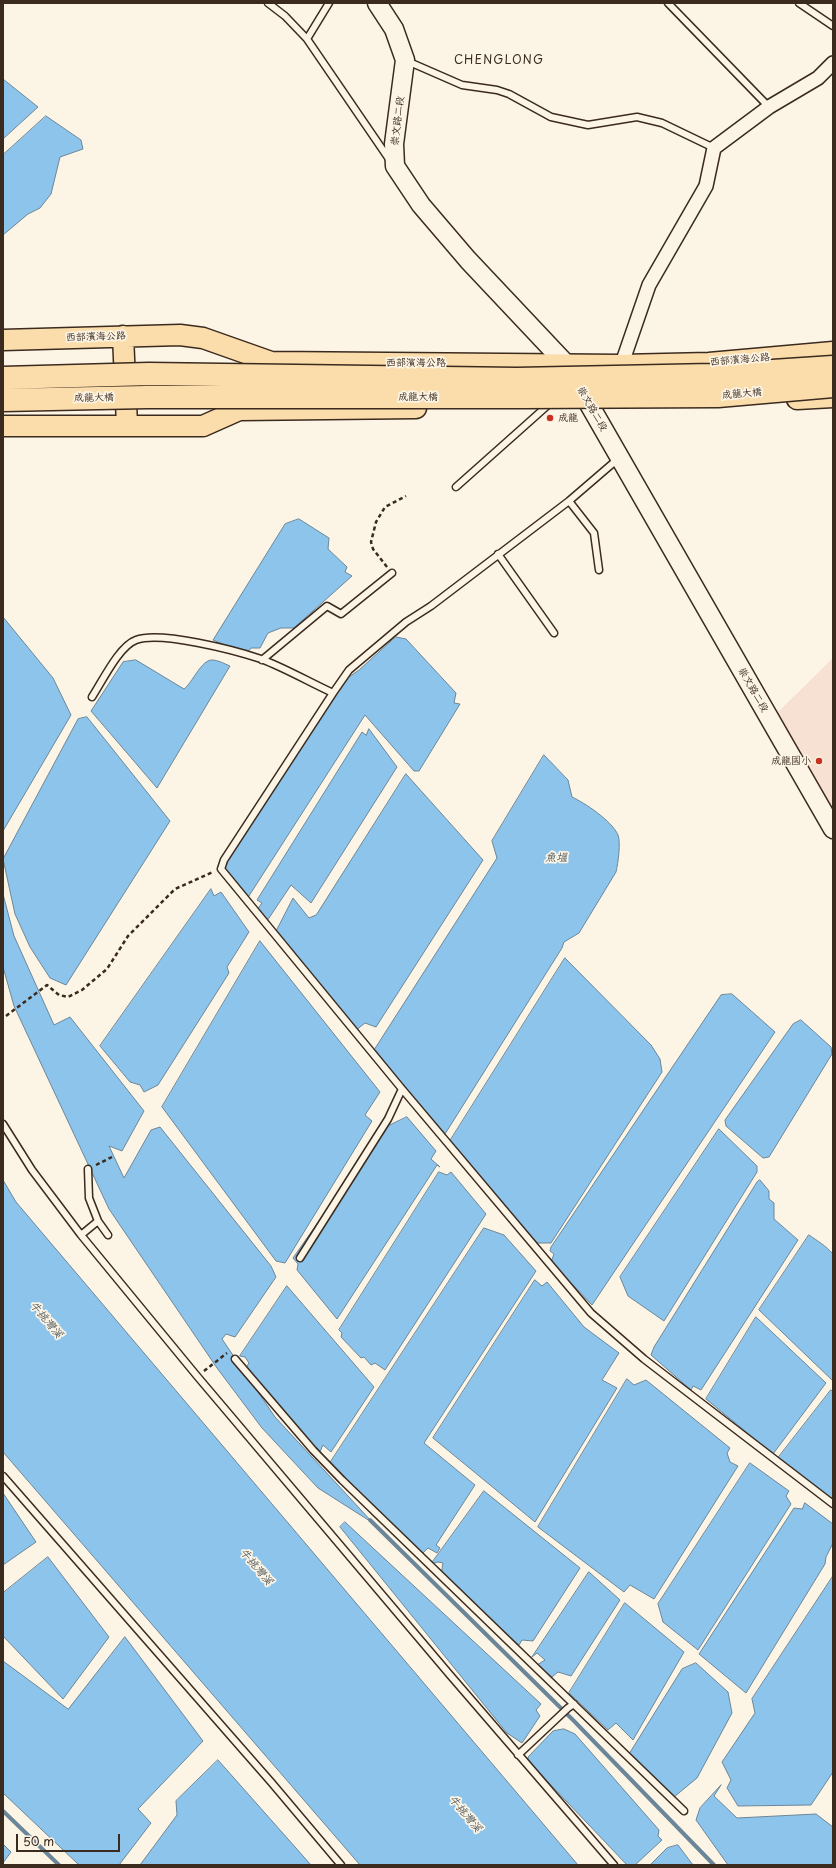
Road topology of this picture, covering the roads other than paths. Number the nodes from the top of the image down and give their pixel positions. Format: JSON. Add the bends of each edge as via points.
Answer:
{"nodes":[{"id":1,"x":268,"y":3,"type":"edge"},
{"id":2,"x":330,"y":3,"type":"edge"},
{"id":3,"x":377,"y":3,"type":"edge"},
{"id":4,"x":668,"y":3,"type":"edge"},
{"id":5,"x":799,"y":3,"type":"edge"},
{"id":6,"x":833,"y":26,"type":"edge"},
{"id":7,"x":307,"y":39,"type":"junction"},
{"id":8,"x":405,"y":60,"type":"junction"},
{"id":9,"x":833,"y":63,"type":"edge"},
{"id":10,"x":769,"y":107,"type":"junction"},
{"id":11,"x":714,"y":148,"type":"junction"},
{"id":12,"x":395,"y":166,"type":"junction"},
{"id":13,"x":123,"y":336,"type":"junction"},
{"id":14,"x":3,"y":340,"type":"edge"},
{"id":15,"x":833,"y":352,"type":"edge"},
{"id":16,"x":566,"y":364,"type":"junction"},
{"id":17,"x":621,"y":365,"type":"junction"},
{"id":18,"x":833,"y":367,"type":"edge"},
{"id":19,"x":3,"y":378,"type":"edge"},
{"id":20,"x":833,"y":386,"type":"edge"},
{"id":21,"x":833,"y":397,"type":"edge"},
{"id":22,"x":3,"y":400,"type":"edge"},
{"id":23,"x":620,"y":403,"type":"junction"},
{"id":24,"x":589,"y":404,"type":"junction"},
{"id":25,"x":547,"y":406,"type":"junction"},
{"id":26,"x":127,"y":425,"type":"junction"},
{"id":27,"x":3,"y":426,"type":"edge"},
{"id":28,"x":620,"y":457,"type":"junction"},
{"id":29,"x":456,"y":487,"type":"dead end"},
{"id":30,"x":569,"y":501,"type":"junction"},
{"id":31,"x":498,"y":554,"type":"junction"},
{"id":32,"x":599,"y":570,"type":"dead end"},
{"id":33,"x":392,"y":573,"type":"road end"},
{"id":34,"x":554,"y":633,"type":"dead end"},
{"id":35,"x":262,"y":660,"type":"junction"},
{"id":36,"x":333,"y":692,"type":"junction"},
{"id":37,"x":92,"y":697,"type":"dead end"},
{"id":38,"x":833,"y":829,"type":"edge"},
{"id":39,"x":402,"y":1089,"type":"junction"},
{"id":40,"x":3,"y":1124,"type":"edge"},
{"id":41,"x":88,"y":1169,"type":"road end"},
{"id":42,"x":98,"y":1221,"type":"junction"},
{"id":43,"x":81,"y":1235,"type":"junction"},
{"id":44,"x":108,"y":1235,"type":"dead end"},
{"id":45,"x":300,"y":1258,"type":"dead end"},
{"id":46,"x":235,"y":1359,"type":"dead end"},
{"id":47,"x":3,"y":1476,"type":"edge"},
{"id":48,"x":833,"y":1504,"type":"edge"},
{"id":49,"x":571,"y":1706,"type":"junction"},
{"id":50,"x":518,"y":1755,"type":"junction"},
{"id":51,"x":684,"y":1811,"type":"dead end"},
{"id":52,"x":341,"y":1865,"type":"edge"},
{"id":53,"x":614,"y":1865,"type":"edge"}],
"edges":[{"from":1,"to":7,"type":"lane"},
{"from":2,"to":7,"type":"lane"},
{"from":3,"to":8,"type":"street","name":"崇文路二段","via":[[394,29]]},
{"from":4,"to":10,"type":"lane"},
{"from":5,"to":6,"type":"lane"},
{"from":7,"to":12,"type":"lane"},
{"from":8,"to":11,"type":"lane","via":[[462,85],[510,94],[551,116],[588,125],[637,117],[662,123]]},
{"from":8,"to":12,"type":"street","name":"崇文路二段","via":[[394,144]]},
{"from":9,"to":10,"type":"street","via":[[818,78]]},
{"from":10,"to":11,"type":"street"},
{"from":11,"to":17,"type":"street","via":[[706,186],[649,285]]},
{"from":12,"to":16,"type":"street","name":"崇文路二段","via":[[420,205]]},
{"from":13,"to":14,"type":"main road","name":"西部濱海公路"},
{"from":13,"to":16,"type":"main road","name":"西部濱海公路","via":[[180,335],[203,338],[271,362]]},
{"from":13,"to":26,"type":"main road"},
{"from":15,"to":17,"type":"main road","name":"西部濱海公路","via":[[709,363]]},
{"from":16,"to":17,"type":"main road","name":"西部濱海公路"},
{"from":16,"to":24,"type":"street","name":"崇文路二段"},
{"from":17,"to":23,"type":"street","via":[[617,379]]},
{"from":18,"to":19,"type":"highway","name":"成龍大橋","bridge":true,"via":[[712,375],[525,379],[149,374]]},
{"from":20,"to":22,"type":"highway","name":"成龍大橋","bridge":true,"via":[[718,396],[147,396]]},
{"from":21,"to":23,"type":"main road"},
{"from":23,"to":24,"type":"main road"},
{"from":24,"to":25,"type":"main road"},
{"from":24,"to":28,"type":"street","name":"崇文路二段"},
{"from":25,"to":26,"type":"main road","via":[[239,410],[203,426]]},
{"from":25,"to":29,"type":"lane"},
{"from":26,"to":27,"type":"main road"},
{"from":28,"to":30,"type":"lane"},
{"from":28,"to":38,"type":"street","name":"崇文路二段"},
{"from":30,"to":31,"type":"lane"},
{"from":30,"to":32,"type":"lane","via":[[594,533]]},
{"from":31,"to":34,"type":"lane"},
{"from":31,"to":36,"type":"lane","via":[[406,622],[349,670]]},
{"from":33,"to":35,"type":"lane","via":[[341,614],[327,606]]},
{"from":35,"to":36,"type":"lane"},
{"from":35,"to":37,"type":"lane","via":[[206,645],[158,637],[135,640],[123,649]]},
{"from":36,"to":39,"type":"lane","via":[[224,860],[221,869]]},
{"from":39,"to":45,"type":"lane","via":[[388,1119]]},
{"from":39,"to":48,"type":"lane","via":[[591,1313],[644,1359]]},
{"from":40,"to":43,"type":"lane","via":[[32,1170]]},
{"from":41,"to":42,"type":"lane","via":[[89,1198]]},
{"from":42,"to":43,"type":"lane"},
{"from":42,"to":44,"type":"lane"},
{"from":43,"to":50,"type":"lane"},
{"from":46,"to":49,"type":"lane","via":[[313,1450]]},
{"from":47,"to":52,"type":"lane"},
{"from":49,"to":50,"type":"lane"},
{"from":49,"to":51,"type":"lane"},
{"from":50,"to":53,"type":"lane"}]}
